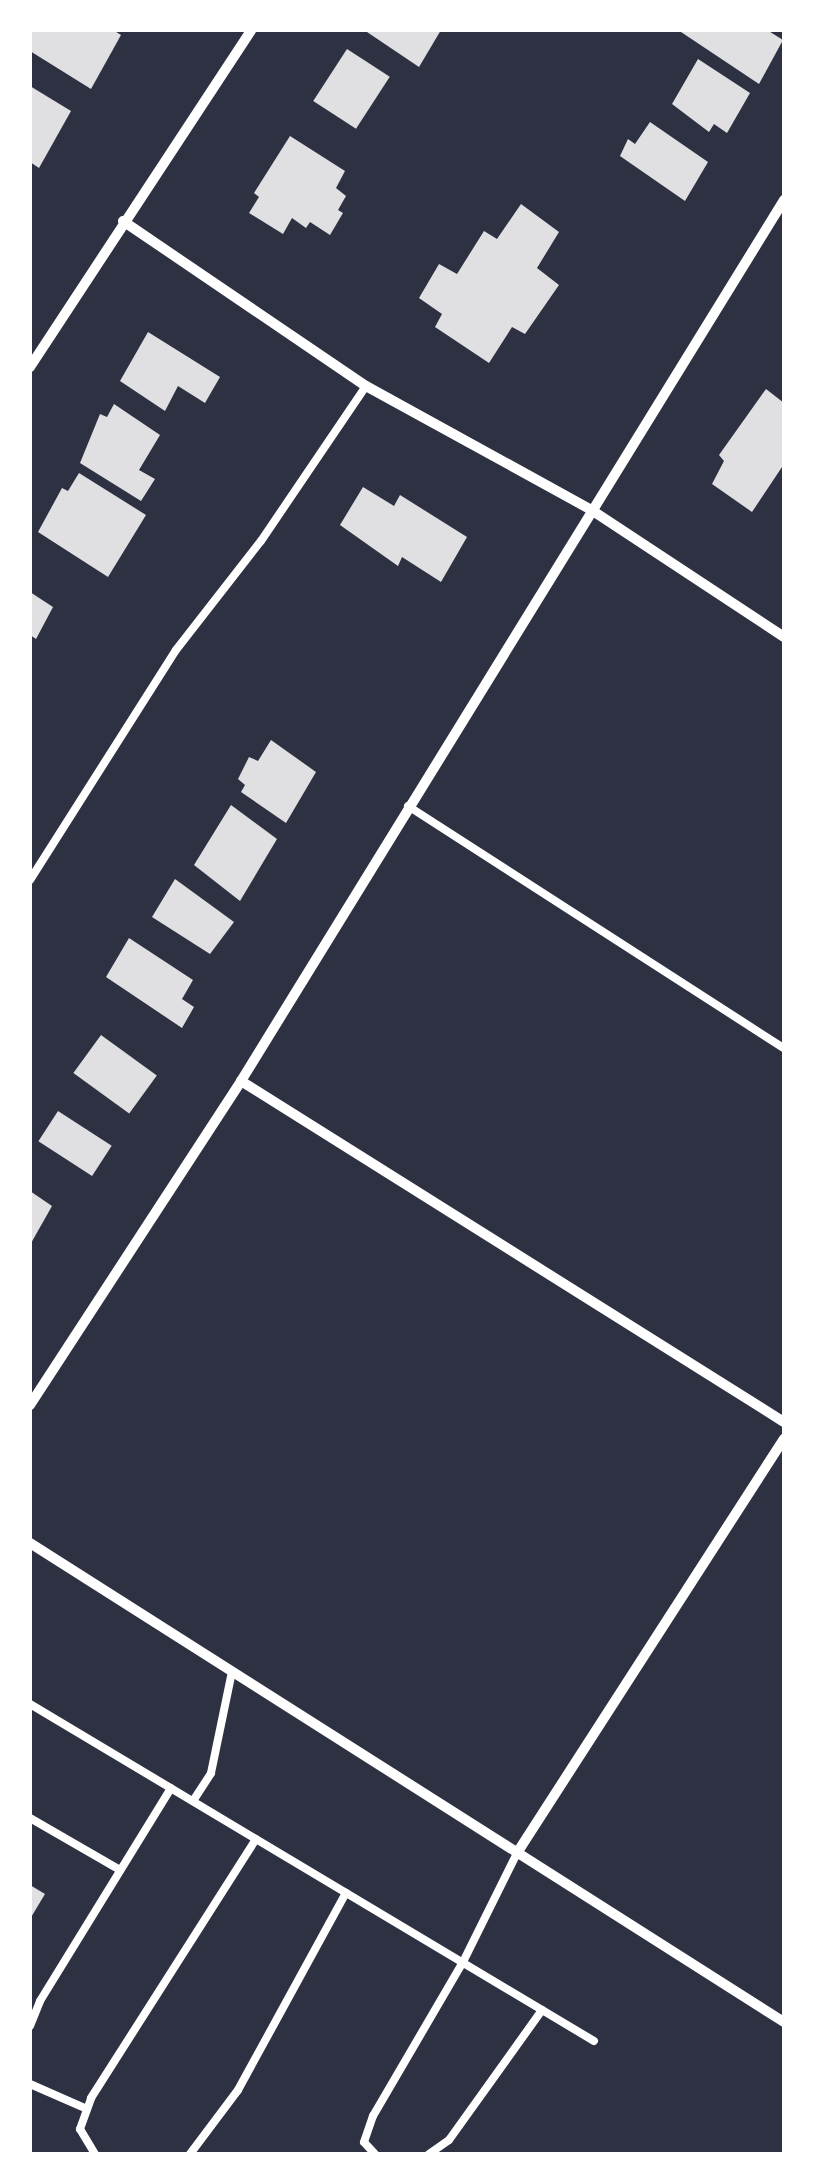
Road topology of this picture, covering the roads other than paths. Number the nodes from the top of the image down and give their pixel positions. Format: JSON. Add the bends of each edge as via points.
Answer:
{"nodes":[{"id":1,"x":251,"y":30,"type":"edge"},
{"id":2,"x":784,"y":200,"type":"edge"},
{"id":3,"x":123,"y":221,"type":"junction"},
{"id":4,"x":30,"y":367,"type":"edge"},
{"id":5,"x":366,"y":386,"type":"junction"},
{"id":6,"x":590,"y":509,"type":"junction"},
{"id":7,"x":784,"y":638,"type":"edge"},
{"id":8,"x":408,"y":806,"type":"junction"},
{"id":9,"x":30,"y":880,"type":"edge"},
{"id":10,"x":784,"y":1048,"type":"edge"},
{"id":11,"x":241,"y":1081,"type":"junction"},
{"id":12,"x":30,"y":1405,"type":"edge"},
{"id":13,"x":784,"y":1422,"type":"edge"},
{"id":14,"x":784,"y":1438,"type":"edge"},
{"id":15,"x":30,"y":1543,"type":"edge"},
{"id":16,"x":232,"y":1672,"type":"junction"},
{"id":17,"x":30,"y":1704,"type":"edge"},
{"id":18,"x":171,"y":1788,"type":"junction"},
{"id":19,"x":192,"y":1801,"type":"junction"},
{"id":20,"x":30,"y":1818,"type":"edge"},
{"id":21,"x":256,"y":1839,"type":"junction"},
{"id":22,"x":518,"y":1852,"type":"junction"},
{"id":23,"x":120,"y":1870,"type":"junction"},
{"id":24,"x":346,"y":1893,"type":"junction"},
{"id":25,"x":464,"y":1962,"type":"junction"},
{"id":26,"x":542,"y":2010,"type":"junction"},
{"id":27,"x":784,"y":2022,"type":"edge"},
{"id":28,"x":30,"y":2026,"type":"edge"},
{"id":29,"x":594,"y":2041,"type":"dead end"},
{"id":30,"x":30,"y":2084,"type":"edge"},
{"id":31,"x":87,"y":2108,"type":"junction"},
{"id":32,"x":96,"y":2154,"type":"edge"},
{"id":33,"x":190,"y":2154,"type":"edge"},
{"id":34,"x":375,"y":2154,"type":"edge"},
{"id":35,"x":429,"y":2154,"type":"edge"}],
"edges":[{"from":1,"to":3,"type":"street"},
{"from":2,"to":6,"type":"street"},
{"from":3,"to":4,"type":"street"},
{"from":3,"to":5,"type":"street"},
{"from":5,"to":6,"type":"street"},
{"from":5,"to":9,"type":"lane","via":[[261,542],[176,650]]},
{"from":6,"to":7,"type":"street"},
{"from":6,"to":8,"type":"street"},
{"from":8,"to":10,"type":"lane"},
{"from":8,"to":11,"type":"street"},
{"from":11,"to":12,"type":"street"},
{"from":11,"to":13,"type":"street"},
{"from":14,"to":22,"type":"street"},
{"from":15,"to":16,"type":"street"},
{"from":16,"to":19,"type":"lane","via":[[210,1773]]},
{"from":16,"to":22,"type":"street"},
{"from":17,"to":18,"type":"lane"},
{"from":18,"to":19,"type":"lane"},
{"from":18,"to":23,"type":"lane"},
{"from":19,"to":21,"type":"lane"},
{"from":20,"to":23,"type":"lane"},
{"from":21,"to":24,"type":"lane"},
{"from":21,"to":31,"type":"lane"},
{"from":22,"to":25,"type":"lane"},
{"from":22,"to":27,"type":"street"},
{"from":23,"to":28,"type":"lane"},
{"from":24,"to":25,"type":"lane"},
{"from":24,"to":33,"type":"lane","via":[[238,2090]]},
{"from":25,"to":26,"type":"lane"},
{"from":25,"to":34,"type":"lane","via":[[373,2116],[364,2142]]},
{"from":26,"to":29,"type":"lane"},
{"from":26,"to":35,"type":"lane","via":[[450,2140]]},
{"from":30,"to":31,"type":"lane"},
{"from":31,"to":32,"type":"lane","via":[[80,2128]]}]}
